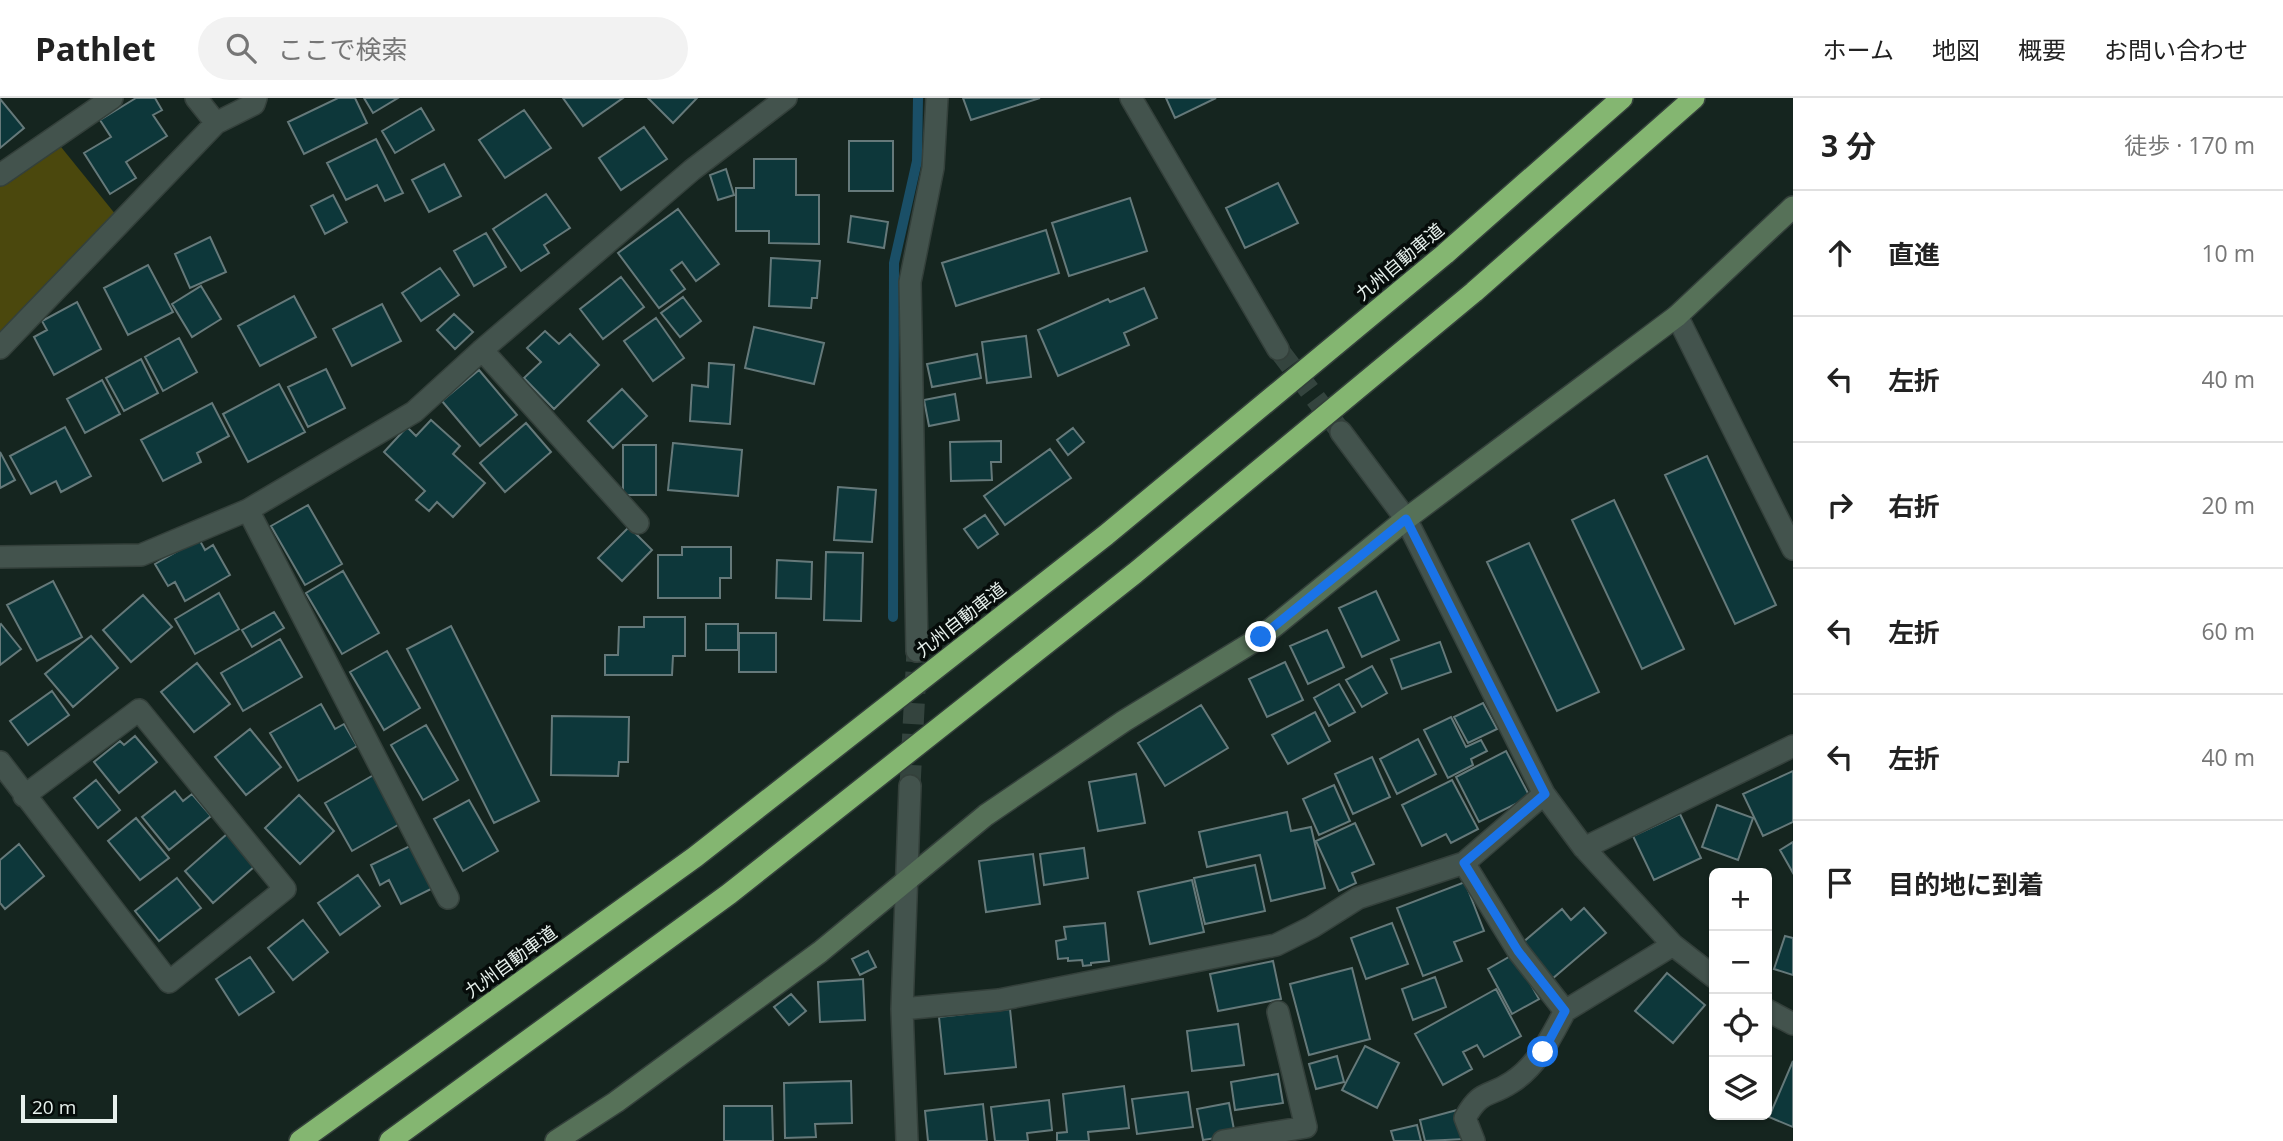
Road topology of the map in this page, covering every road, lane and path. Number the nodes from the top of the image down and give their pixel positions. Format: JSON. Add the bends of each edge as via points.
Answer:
{"nodes":[{"id":1,"x":112,"y":98,"type":"edge"},
{"id":2,"x":196,"y":98,"type":"edge"},
{"id":3,"x":256,"y":98,"type":"edge"},
{"id":4,"x":786,"y":98,"type":"edge"},
{"id":5,"x":937,"y":98,"type":"edge"},
{"id":6,"x":1131,"y":98,"type":"edge"},
{"id":7,"x":1622,"y":98,"type":"edge"},
{"id":8,"x":1694,"y":98,"type":"edge"},
{"id":9,"x":216,"y":124,"type":"junction"},
{"id":10,"x":0,"y":175,"type":"edge"},
{"id":11,"x":1793,"y":207,"type":"edge"},
{"id":12,"x":1677,"y":316,"type":"junction"},
{"id":13,"x":0,"y":348,"type":"edge"},
{"id":14,"x":1279,"y":349,"type":"tunnel mouth"},
{"id":15,"x":482,"y":350,"type":"junction"},
{"id":16,"x":1341,"y":432,"type":"tunnel mouth"},
{"id":17,"x":248,"y":510,"type":"junction"},
{"id":18,"x":1406,"y":519,"type":"junction"},
{"id":19,"x":638,"y":523,"type":"dead end"},
{"id":20,"x":1793,"y":549,"type":"edge"},
{"id":21,"x":0,"y":557,"type":"edge"},
{"id":22,"x":917,"y":651,"type":"tunnel mouth"},
{"id":23,"x":1793,"y":746,"type":"edge"},
{"id":24,"x":0,"y":762,"type":"edge"},
{"id":25,"x":911,"y":786,"type":"tunnel mouth"},
{"id":26,"x":1545,"y":794,"type":"junction"},
{"id":27,"x":24,"y":796,"type":"junction"},
{"id":28,"x":1584,"y":848,"type":"junction"},
{"id":29,"x":1464,"y":863,"type":"junction"},
{"id":30,"x":908,"y":880,"type":"junction"},
{"id":31,"x":448,"y":898,"type":"dead end"},
{"id":32,"x":1673,"y":945,"type":"junction"},
{"id":33,"x":1709,"y":973,"type":"edge"},
{"id":34,"x":902,"y":1009,"type":"junction"},
{"id":35,"x":1565,"y":1011,"type":"junction"},
{"id":36,"x":1278,"y":1012,"type":"dead end"},
{"id":37,"x":1772,"y":1013,"type":"edge"},
{"id":38,"x":1793,"y":1024,"type":"edge"},
{"id":39,"x":300,"y":1141,"type":"edge"},
{"id":40,"x":390,"y":1141,"type":"edge"},
{"id":41,"x":556,"y":1141,"type":"edge"},
{"id":42,"x":907,"y":1141,"type":"edge"},
{"id":43,"x":1223,"y":1141,"type":"edge"},
{"id":44,"x":1474,"y":1141,"type":"edge"}],
"edges":[{"from":1,"to":10,"type":"street"},
{"from":2,"to":9,"type":"street"},
{"from":3,"to":9,"type":"street","via":[[254,104]]},
{"from":4,"to":15,"type":"street","via":[[692,170]]},
{"from":5,"to":22,"type":"street","via":[[933,168],[909,282]]},
{"from":6,"to":14,"type":"street"},
{"from":7,"to":39,"type":"highway","name":"九州自動車道","via":[[1445,254],[1074,561],[695,857]]},
{"from":8,"to":40,"type":"highway","via":[[1474,292],[1124,582],[729,894]]},
{"from":9,"to":13,"type":"street"},
{"from":11,"to":12,"type":"street"},
{"from":12,"to":18,"type":"street"},
{"from":12,"to":20,"type":"street"},
{"from":15,"to":17,"type":"street","via":[[414,412]]},
{"from":15,"to":19,"type":"street"},
{"from":16,"to":18,"type":"street"},
{"from":17,"to":21,"type":"street","via":[[141,555]]},
{"from":17,"to":31,"type":"street"},
{"from":18,"to":26,"type":"street"},
{"from":18,"to":30,"type":"street","via":[[1261,637],[1124,721],[998,807]]},
{"from":23,"to":28,"type":"street"},
{"from":24,"to":27,"type":"street"},
{"from":25,"to":30,"type":"street"},
{"from":26,"to":28,"type":"street"},
{"from":26,"to":29,"type":"street"},
{"from":27,"to":27,"type":"street","via":[[169,982],[285,889],[139,710]]},
{"from":28,"to":32,"type":"street"},
{"from":29,"to":34,"type":"street","via":[[1358,898],[1276,945],[999,1000]]},
{"from":29,"to":35,"type":"street","via":[[1518,951]]},
{"from":30,"to":34,"type":"street"},
{"from":30,"to":41,"type":"street","via":[[820,952]]},
{"from":32,"to":33,"type":"street"},
{"from":32,"to":35,"type":"street"},
{"from":34,"to":42,"type":"street"},
{"from":35,"to":44,"type":"street","via":[[1543,1052],[1513,1082],[1475,1101],[1465,1118]]},
{"from":36,"to":43,"type":"street","via":[[1307,1127]]},
{"from":37,"to":38,"type":"street"}]}
